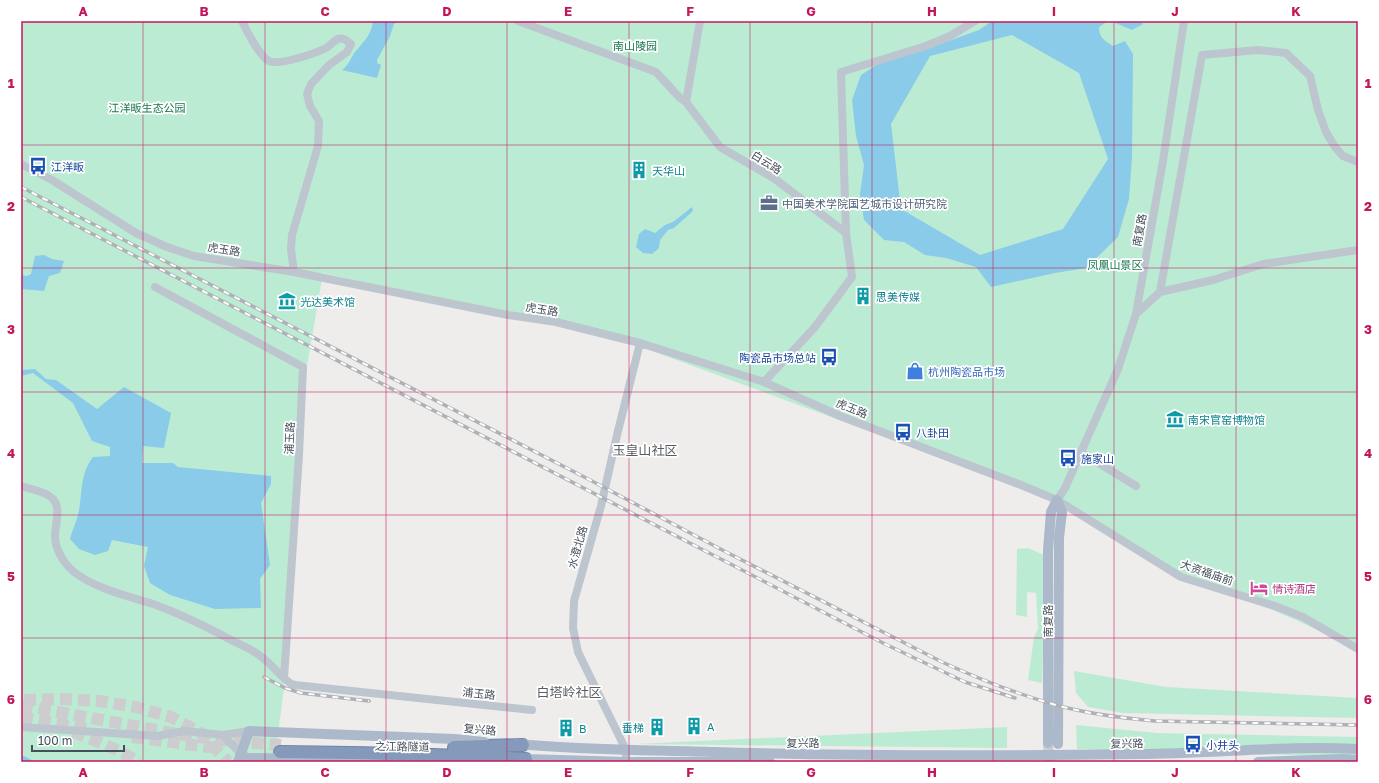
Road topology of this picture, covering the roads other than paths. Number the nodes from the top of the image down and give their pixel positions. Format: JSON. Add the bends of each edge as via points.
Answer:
{"nodes":[{"id":1,"x":242,"y":21,"type":"edge"},
{"id":2,"x":518,"y":21,"type":"edge"},
{"id":3,"x":700,"y":21,"type":"edge"},
{"id":4,"x":976,"y":21,"type":"edge"},
{"id":5,"x":1184,"y":21,"type":"edge"},
{"id":6,"x":686,"y":102,"type":"junction"},
{"id":7,"x":1358,"y":162,"type":"edge"},
{"id":8,"x":21,"y":164,"type":"edge"},
{"id":9,"x":846,"y":234,"type":"junction"},
{"id":10,"x":1358,"y":250,"type":"edge"},
{"id":11,"x":294,"y":272,"type":"junction"},
{"id":12,"x":154,"y":287,"type":"dead end"},
{"id":13,"x":1160,"y":292,"type":"junction"},
{"id":14,"x":1136,"y":314,"type":"junction"},
{"id":15,"x":640,"y":343,"type":"junction"},
{"id":16,"x":764,"y":382,"type":"junction"},
{"id":17,"x":1081,"y":452,"type":"junction"},
{"id":18,"x":21,"y":486,"type":"edge"},
{"id":19,"x":1136,"y":486,"type":"dead end"},
{"id":20,"x":1057,"y":500,"type":"junction"},
{"id":21,"x":1358,"y":649,"type":"edge"},
{"id":22,"x":284,"y":678,"type":"junction"},
{"id":23,"x":532,"y":710,"type":"dead end"},
{"id":24,"x":21,"y":727,"type":"edge"},
{"id":25,"x":249,"y":731,"type":"junction"},
{"id":26,"x":223,"y":735,"type":"junction"},
{"id":27,"x":1053,"y":743,"type":"tunnel mouth"},
{"id":28,"x":523,"y":745,"type":"junction"},
{"id":29,"x":1258,"y":749,"type":"junction"},
{"id":30,"x":1358,"y":749,"type":"edge"},
{"id":31,"x":626,"y":750,"type":"junction"},
{"id":32,"x":244,"y":759,"type":"edge"},
{"id":33,"x":951,"y":759,"type":"edge"},
{"id":34,"x":1358,"y":760,"type":"edge"},
{"id":35,"x":522,"y":761,"type":"edge"},
{"id":36,"x":486,"y":762,"type":"edge"},
{"id":37,"x":626,"y":762,"type":"edge"},
{"id":38,"x":770,"y":762,"type":"edge"},
{"id":39,"x":1258,"y":762,"type":"edge"}],
"edges":[{"from":1,"to":11,"type":"street","via":[[258,50],[269,62],[297,59],[327,48],[338,39],[344,39],[351,44],[347,52],[329,65],[311,84],[307,94],[310,106],[319,121],[318,146],[292,235]]},
{"from":2,"to":6,"type":"street","name":"白云路","via":[[656,72]]},
{"from":3,"to":6,"type":"street"},
{"from":4,"to":9,"type":"street","via":[[926,46],[841,72]]},
{"from":5,"to":14,"type":"street","name":"南复路"},
{"from":6,"to":9,"type":"street","name":"白云路","via":[[720,147],[774,179]]},
{"from":7,"to":13,"type":"street","via":[[1343,156],[1335,147],[1318,110],[1310,76],[1286,53],[1258,50],[1202,55]]},
{"from":8,"to":11,"type":"street","name":"虎玉路","via":[[52,180],[136,233],[167,247],[194,256]]},
{"from":9,"to":16,"type":"street","via":[[852,277],[815,327]]},
{"from":10,"to":13,"type":"street","via":[[1263,264],[1213,280]]},
{"from":11,"to":15,"type":"street","name":"虎玉路","via":[[508,315],[556,322]]},
{"from":12,"to":22,"type":"street","name":"浦玉路","via":[[303,367]]},
{"from":13,"to":14,"type":"street"},
{"from":14,"to":17,"type":"street","name":"南复路","via":[[1118,369]]},
{"from":15,"to":16,"type":"street","name":"虎玉路"},
{"from":15,"to":31,"type":"street","name":"水澄北路","via":[[601,506],[574,601],[573,615],[578,652]]},
{"from":16,"to":20,"type":"street","name":"虎玉路","via":[[840,416]]},
{"from":17,"to":19,"type":"street"},
{"from":17,"to":20,"type":"street","name":"南复路"},
{"from":18,"to":22,"type":"street","name":"浦玉路","via":[[53,498],[57,514],[56,544],[66,565],[78,575],[95,584],[193,620],[260,655]]},
{"from":20,"to":21,"type":"street","name":"大资福庙前","via":[[1180,577],[1275,606],[1302,617]]},
{"from":20,"to":27,"type":"main road","name":"南复路","via":[[1062,512]]},
{"from":22,"to":23,"type":"street","name":"浦玉路","via":[[295,685]]},
{"from":24,"to":26,"type":"street","via":[[157,736],[185,731]]},
{"from":25,"to":26,"type":"street"},
{"from":25,"to":28,"type":"main road","name":"复兴路","via":[[455,739]]},
{"from":25,"to":32,"type":"main road"},
{"from":26,"to":32,"type":"street"},
{"from":28,"to":31,"type":"main road","name":"复兴路"},
{"from":28,"to":35,"type":"highway","name":"之江路隧道","via":[[281,749],[460,755]]},
{"from":29,"to":30,"type":"main road","name":"复兴路"},
{"from":29,"to":33,"type":"main road","name":"复兴路"},
{"from":29,"to":39,"type":"street"},
{"from":31,"to":33,"type":"main road","name":"复兴路"},
{"from":31,"to":37,"type":"street"},
{"from":32,"to":36,"type":"main road"},
{"from":34,"to":39,"type":"main road"},
{"from":35,"to":37,"type":"main road"},
{"from":37,"to":38,"type":"main road"}]}
